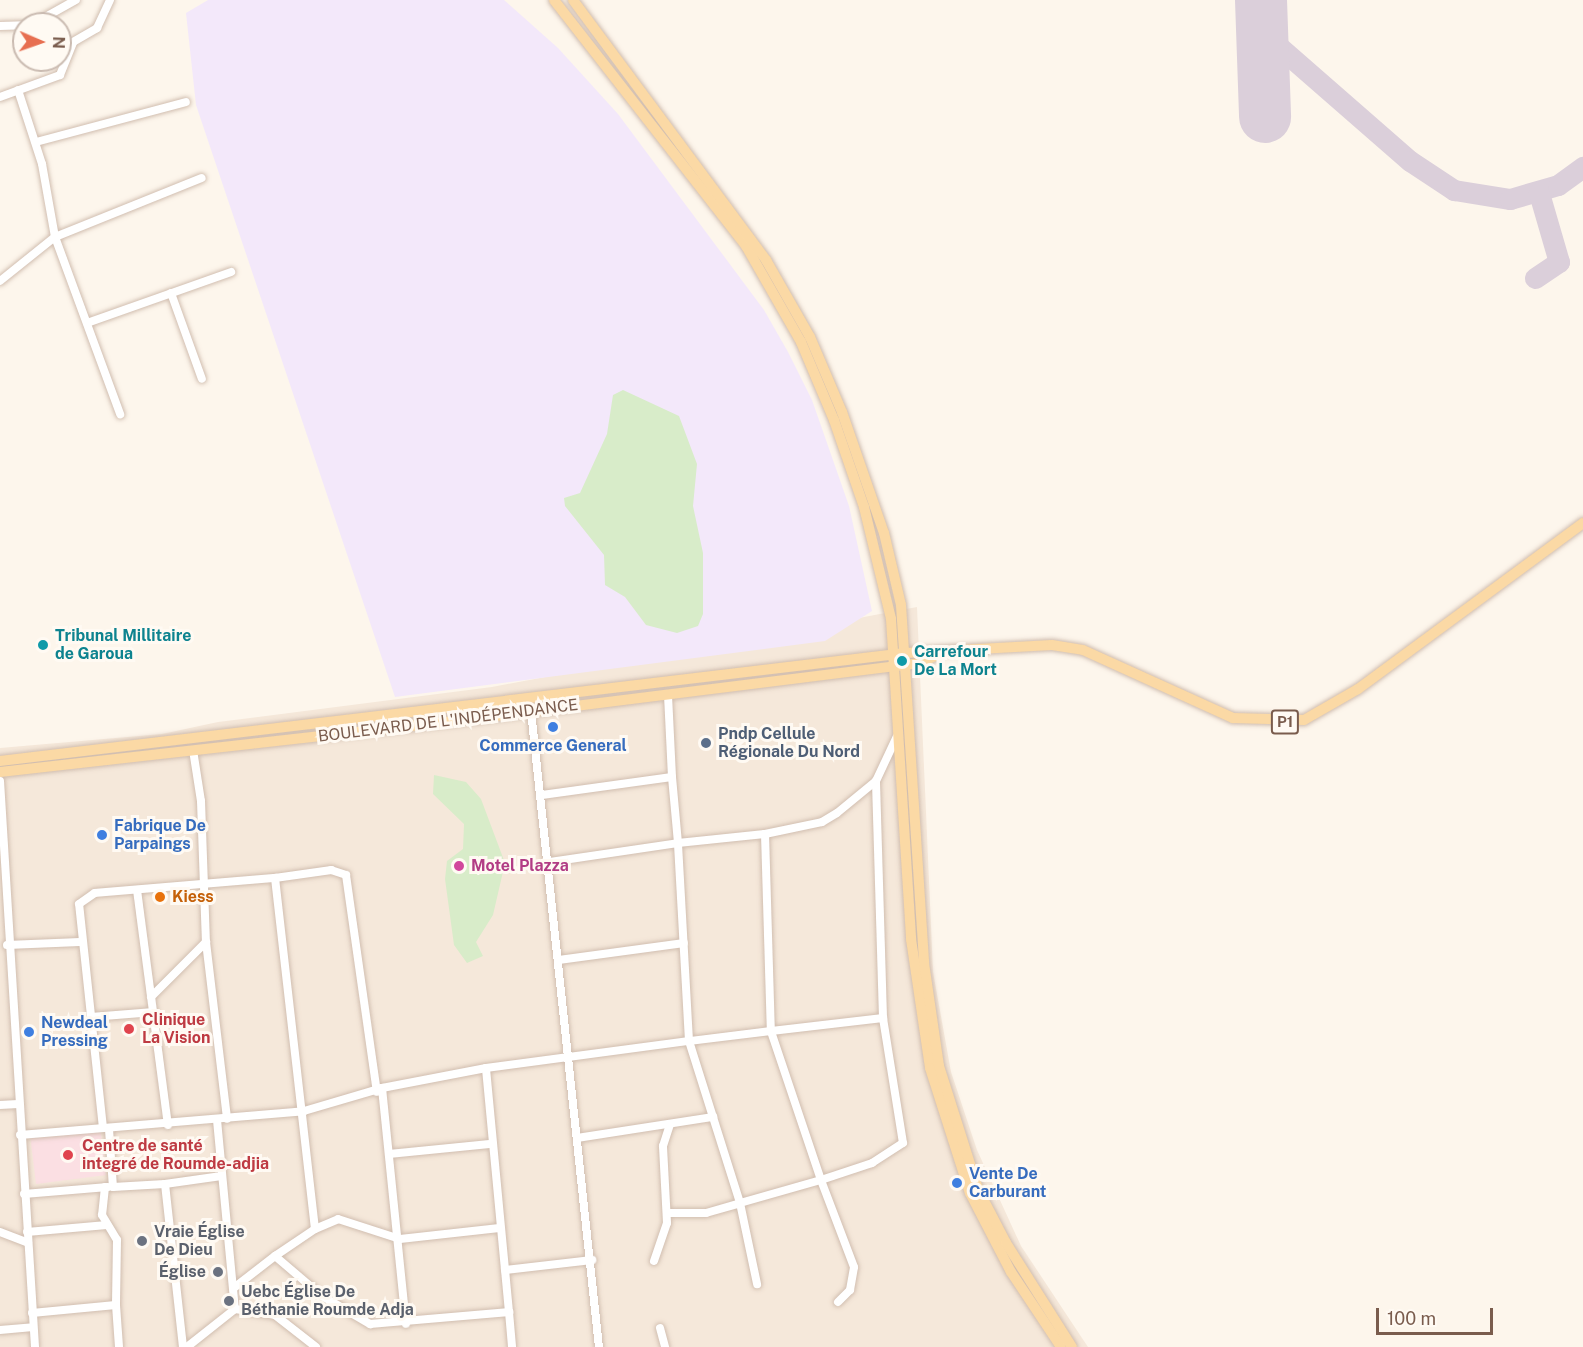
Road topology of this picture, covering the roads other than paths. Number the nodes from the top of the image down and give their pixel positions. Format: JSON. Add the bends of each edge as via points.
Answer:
{"nodes":[{"id":1,"x":76,"y":0,"type":"edge"},
{"id":2,"x":110,"y":0,"type":"edge"},
{"id":3,"x":554,"y":0,"type":"edge"},
{"id":4,"x":573,"y":0,"type":"edge"},
{"id":5,"x":54,"y":12,"type":"edge"},
{"id":6,"x":18,"y":90,"type":"junction"},
{"id":7,"x":0,"y":96,"type":"edge"},
{"id":8,"x":186,"y":102,"type":"dead end"},
{"id":9,"x":36,"y":142,"type":"junction"},
{"id":10,"x":202,"y":178,"type":"dead end"},
{"id":11,"x":55,"y":237,"type":"junction"},
{"id":12,"x":231,"y":272,"type":"dead end"},
{"id":13,"x":0,"y":281,"type":"edge"},
{"id":14,"x":171,"y":293,"type":"junction"},
{"id":15,"x":87,"y":322,"type":"junction"},
{"id":16,"x":202,"y":379,"type":"dead end"},
{"id":17,"x":120,"y":414,"type":"dead end"},
{"id":18,"x":1583,"y":523,"type":"edge"},
{"id":19,"x":892,"y":638,"type":"junction"},
{"id":20,"x":875,"y":658,"type":"junction"},
{"id":21,"x":907,"y":658,"type":"junction"},
{"id":22,"x":894,"y":660,"type":"junction"},
{"id":23,"x":668,"y":694,"type":"junction"},
{"id":24,"x":531,"y":711,"type":"junction"},
{"id":25,"x":899,"y":731,"type":"junction"},
{"id":26,"x":193,"y":750,"type":"junction"},
{"id":27,"x":0,"y":761,"type":"edge"},
{"id":28,"x":0,"y":772,"type":"edge"},
{"id":29,"x":672,"y":777,"type":"junction"},
{"id":30,"x":0,"y":781,"type":"edge"},
{"id":31,"x":876,"y":781,"type":"junction"},
{"id":32,"x":542,"y":795,"type":"junction"},
{"id":33,"x":765,"y":834,"type":"junction"},
{"id":34,"x":678,"y":843,"type":"junction"},
{"id":35,"x":550,"y":862,"type":"junction"},
{"id":36,"x":2,"y":874,"type":"edge"},
{"id":37,"x":275,"y":878,"type":"junction"},
{"id":38,"x":200,"y":885,"type":"junction"},
{"id":39,"x":137,"y":890,"type":"junction"},
{"id":40,"x":80,"y":942,"type":"junction"},
{"id":41,"x":206,"y":942,"type":"junction"},
{"id":42,"x":684,"y":943,"type":"junction"},
{"id":43,"x":7,"y":945,"type":"junction"},
{"id":44,"x":559,"y":960,"type":"junction"},
{"id":45,"x":151,"y":997,"type":"junction"},
{"id":46,"x":154,"y":1012,"type":"junction"},
{"id":47,"x":91,"y":1017,"type":"junction"},
{"id":48,"x":883,"y":1018,"type":"junction"},
{"id":49,"x":771,"y":1031,"type":"junction"},
{"id":50,"x":689,"y":1041,"type":"junction"},
{"id":51,"x":569,"y":1058,"type":"junction"},
{"id":52,"x":486,"y":1068,"type":"junction"},
{"id":53,"x":380,"y":1090,"type":"junction"},
{"id":54,"x":18,"y":1104,"type":"junction"},
{"id":55,"x":0,"y":1105,"type":"edge"},
{"id":56,"x":304,"y":1111,"type":"junction"},
{"id":57,"x":713,"y":1117,"type":"junction"},
{"id":58,"x":227,"y":1119,"type":"junction"},
{"id":59,"x":217,"y":1120,"type":"junction"},
{"id":60,"x":168,"y":1125,"type":"junction"},
{"id":61,"x":670,"y":1125,"type":"junction"},
{"id":62,"x":106,"y":1129,"type":"junction"},
{"id":63,"x":20,"y":1135,"type":"junction"},
{"id":64,"x":577,"y":1138,"type":"junction"},
{"id":65,"x":490,"y":1144,"type":"junction"},
{"id":66,"x":389,"y":1154,"type":"junction"},
{"id":67,"x":221,"y":1176,"type":"junction"},
{"id":68,"x":821,"y":1180,"type":"junction"},
{"id":69,"x":165,"y":1184,"type":"junction"},
{"id":70,"x":109,"y":1187,"type":"junction"},
{"id":71,"x":24,"y":1194,"type":"junction"},
{"id":72,"x":740,"y":1203,"type":"junction"},
{"id":73,"x":667,"y":1214,"type":"junction"},
{"id":74,"x":106,"y":1225,"type":"junction"},
{"id":75,"x":315,"y":1228,"type":"junction"},
{"id":76,"x":499,"y":1228,"type":"junction"},
{"id":77,"x":0,"y":1232,"type":"edge"},
{"id":78,"x":27,"y":1232,"type":"junction"},
{"id":79,"x":400,"y":1239,"type":"junction"},
{"id":80,"x":28,"y":1243,"type":"junction"},
{"id":81,"x":275,"y":1256,"type":"junction"},
{"id":82,"x":592,"y":1260,"type":"junction"},
{"id":83,"x":654,"y":1261,"type":"dead end"},
{"id":84,"x":505,"y":1270,"type":"junction"},
{"id":85,"x":757,"y":1284,"type":"dead end"},
{"id":86,"x":235,"y":1287,"type":"junction"},
{"id":87,"x":838,"y":1302,"type":"dead end"},
{"id":88,"x":116,"y":1305,"type":"junction"},
{"id":89,"x":235,"y":1309,"type":"junction"},
{"id":90,"x":509,"y":1312,"type":"junction"},
{"id":91,"x":32,"y":1313,"type":"junction"},
{"id":92,"x":406,"y":1324,"type":"junction"},
{"id":93,"x":33,"y":1327,"type":"junction"},
{"id":94,"x":660,"y":1328,"type":"dead end"},
{"id":95,"x":0,"y":1330,"type":"edge"},
{"id":96,"x":35,"y":1347,"type":"edge"},
{"id":97,"x":119,"y":1347,"type":"edge"},
{"id":98,"x":185,"y":1347,"type":"edge"},
{"id":99,"x":316,"y":1347,"type":"edge"},
{"id":100,"x":512,"y":1347,"type":"edge"},
{"id":101,"x":599,"y":1347,"type":"edge"},
{"id":102,"x":665,"y":1347,"type":"edge"},
{"id":103,"x":1061,"y":1347,"type":"edge"},
{"id":104,"x":1072,"y":1347,"type":"edge"}],
"edges":[{"from":1,"to":5,"type":"street"},
{"from":2,"to":6,"type":"street","via":[[96,28],[73,42],[60,75]]},
{"from":3,"to":19,"type":"main road","via":[[746,246],[801,342],[864,507]]},
{"from":4,"to":21,"type":"main road","via":[[709,178],[810,337],[884,533]]},
{"from":6,"to":7,"type":"street"},
{"from":6,"to":9,"type":"street"},
{"from":8,"to":9,"type":"street"},
{"from":9,"to":11,"type":"street"},
{"from":10,"to":11,"type":"street"},
{"from":11,"to":13,"type":"street"},
{"from":11,"to":15,"type":"street"},
{"from":12,"to":14,"type":"street"},
{"from":14,"to":15,"type":"street"},
{"from":14,"to":16,"type":"street"},
{"from":15,"to":17,"type":"street"},
{"from":18,"to":21,"type":"main road","number":"P1","via":[[1358,689],[1304,720],[1233,718],[1083,650],[1052,645]]},
{"from":19,"to":20,"type":"main road"},
{"from":19,"to":22,"type":"main road"},
{"from":20,"to":22,"type":"main road","name":"BOULEVARD DE L'INDÉPENDANCE"},
{"from":20,"to":27,"type":"main road","name":"BOULEVARD DE L'INDÉPENDANCE"},
{"from":21,"to":22,"type":"main road"},
{"from":21,"to":104,"type":"main road","via":[[924,963],[939,1066],[978,1189],[1006,1243]]},
{"from":22,"to":23,"type":"main road","name":"BOULEVARD DE L'INDÉPENDANCE"},
{"from":22,"to":25,"type":"main road"},
{"from":23,"to":24,"type":"main road","name":"BOULEVARD DE L'INDÉPENDANCE"},
{"from":23,"to":29,"type":"street"},
{"from":24,"to":26,"type":"main road","name":"BOULEVARD DE L'INDÉPENDANCE"},
{"from":24,"to":32,"type":"street"},
{"from":25,"to":31,"type":"street"},
{"from":25,"to":103,"type":"main road","via":[[912,950],[930,1068],[970,1193],[1011,1272]]},
{"from":26,"to":28,"type":"main road","name":"BOULEVARD DE L'INDÉPENDANCE"},
{"from":26,"to":38,"type":"street","via":[[201,801]]},
{"from":29,"to":32,"type":"street"},
{"from":29,"to":34,"type":"street"},
{"from":30,"to":36,"type":"street"},
{"from":31,"to":33,"type":"street","via":[[822,822]]},
{"from":31,"to":48,"type":"street"},
{"from":32,"to":35,"type":"street"},
{"from":33,"to":34,"type":"street"},
{"from":33,"to":49,"type":"street"},
{"from":34,"to":35,"type":"street"},
{"from":34,"to":42,"type":"street"},
{"from":35,"to":44,"type":"street"},
{"from":36,"to":43,"type":"street"},
{"from":37,"to":38,"type":"street"},
{"from":37,"to":53,"type":"street","via":[[339,870],[346,875]]},
{"from":37,"to":56,"type":"street"},
{"from":38,"to":39,"type":"street"},
{"from":38,"to":41,"type":"street"},
{"from":39,"to":40,"type":"street","via":[[86,896],[79,904]]},
{"from":39,"to":45,"type":"street"},
{"from":40,"to":43,"type":"street"},
{"from":40,"to":47,"type":"street"},
{"from":41,"to":45,"type":"street"},
{"from":41,"to":58,"type":"street"},
{"from":42,"to":44,"type":"street"},
{"from":42,"to":50,"type":"street"},
{"from":43,"to":54,"type":"street"},
{"from":44,"to":51,"type":"street"},
{"from":45,"to":46,"type":"street"},
{"from":46,"to":47,"type":"street"},
{"from":46,"to":60,"type":"street"},
{"from":47,"to":62,"type":"street"},
{"from":48,"to":49,"type":"street"},
{"from":48,"to":68,"type":"street","via":[[903,1143],[872,1163]]},
{"from":49,"to":50,"type":"street"},
{"from":49,"to":68,"type":"street"},
{"from":50,"to":51,"type":"street"},
{"from":50,"to":57,"type":"street"},
{"from":51,"to":52,"type":"street"},
{"from":51,"to":64,"type":"street"},
{"from":52,"to":53,"type":"street"},
{"from":52,"to":65,"type":"street"},
{"from":53,"to":56,"type":"street"},
{"from":53,"to":66,"type":"street"},
{"from":54,"to":55,"type":"street"},
{"from":54,"to":63,"type":"street"},
{"from":56,"to":58,"type":"street"},
{"from":56,"to":75,"type":"street"},
{"from":57,"to":61,"type":"street"},
{"from":57,"to":72,"type":"street"},
{"from":58,"to":59,"type":"street"},
{"from":59,"to":60,"type":"street"},
{"from":59,"to":67,"type":"street"},
{"from":60,"to":62,"type":"street"},
{"from":61,"to":64,"type":"street"},
{"from":61,"to":73,"type":"street","via":[[663,1146]]},
{"from":62,"to":63,"type":"street"},
{"from":62,"to":70,"type":"street"},
{"from":63,"to":71,"type":"street"},
{"from":64,"to":82,"type":"street"},
{"from":65,"to":66,"type":"street"},
{"from":65,"to":76,"type":"street"},
{"from":66,"to":79,"type":"street"},
{"from":67,"to":69,"type":"street"},
{"from":67,"to":86,"type":"street"},
{"from":68,"to":72,"type":"street"},
{"from":68,"to":87,"type":"street","via":[[854,1267],[850,1290]]},
{"from":69,"to":70,"type":"street"},
{"from":69,"to":98,"type":"street"},
{"from":70,"to":71,"type":"street"},
{"from":70,"to":74,"type":"street"},
{"from":71,"to":78,"type":"street"},
{"from":72,"to":73,"type":"street","via":[[706,1213]]},
{"from":72,"to":85,"type":"street"},
{"from":73,"to":83,"type":"street","via":[[666,1234]]},
{"from":74,"to":78,"type":"street"},
{"from":74,"to":88,"type":"street","via":[[117,1240]]},
{"from":75,"to":79,"type":"street","via":[[338,1220]]},
{"from":75,"to":81,"type":"street"},
{"from":76,"to":79,"type":"street"},
{"from":76,"to":84,"type":"street"},
{"from":77,"to":80,"type":"street"},
{"from":78,"to":80,"type":"street"},
{"from":79,"to":92,"type":"street"},
{"from":80,"to":91,"type":"street"},
{"from":81,"to":86,"type":"street"},
{"from":81,"to":92,"type":"street","via":[[357,1320]]},
{"from":82,"to":84,"type":"street"},
{"from":82,"to":101,"type":"street"},
{"from":84,"to":90,"type":"street"},
{"from":86,"to":89,"type":"street"},
{"from":88,"to":91,"type":"street"},
{"from":88,"to":97,"type":"street"},
{"from":89,"to":98,"type":"street"},
{"from":89,"to":99,"type":"street","via":[[275,1315]]},
{"from":90,"to":92,"type":"street"},
{"from":90,"to":100,"type":"street"},
{"from":91,"to":93,"type":"street"},
{"from":93,"to":95,"type":"street"},
{"from":93,"to":96,"type":"street"},
{"from":94,"to":102,"type":"street"}]}
